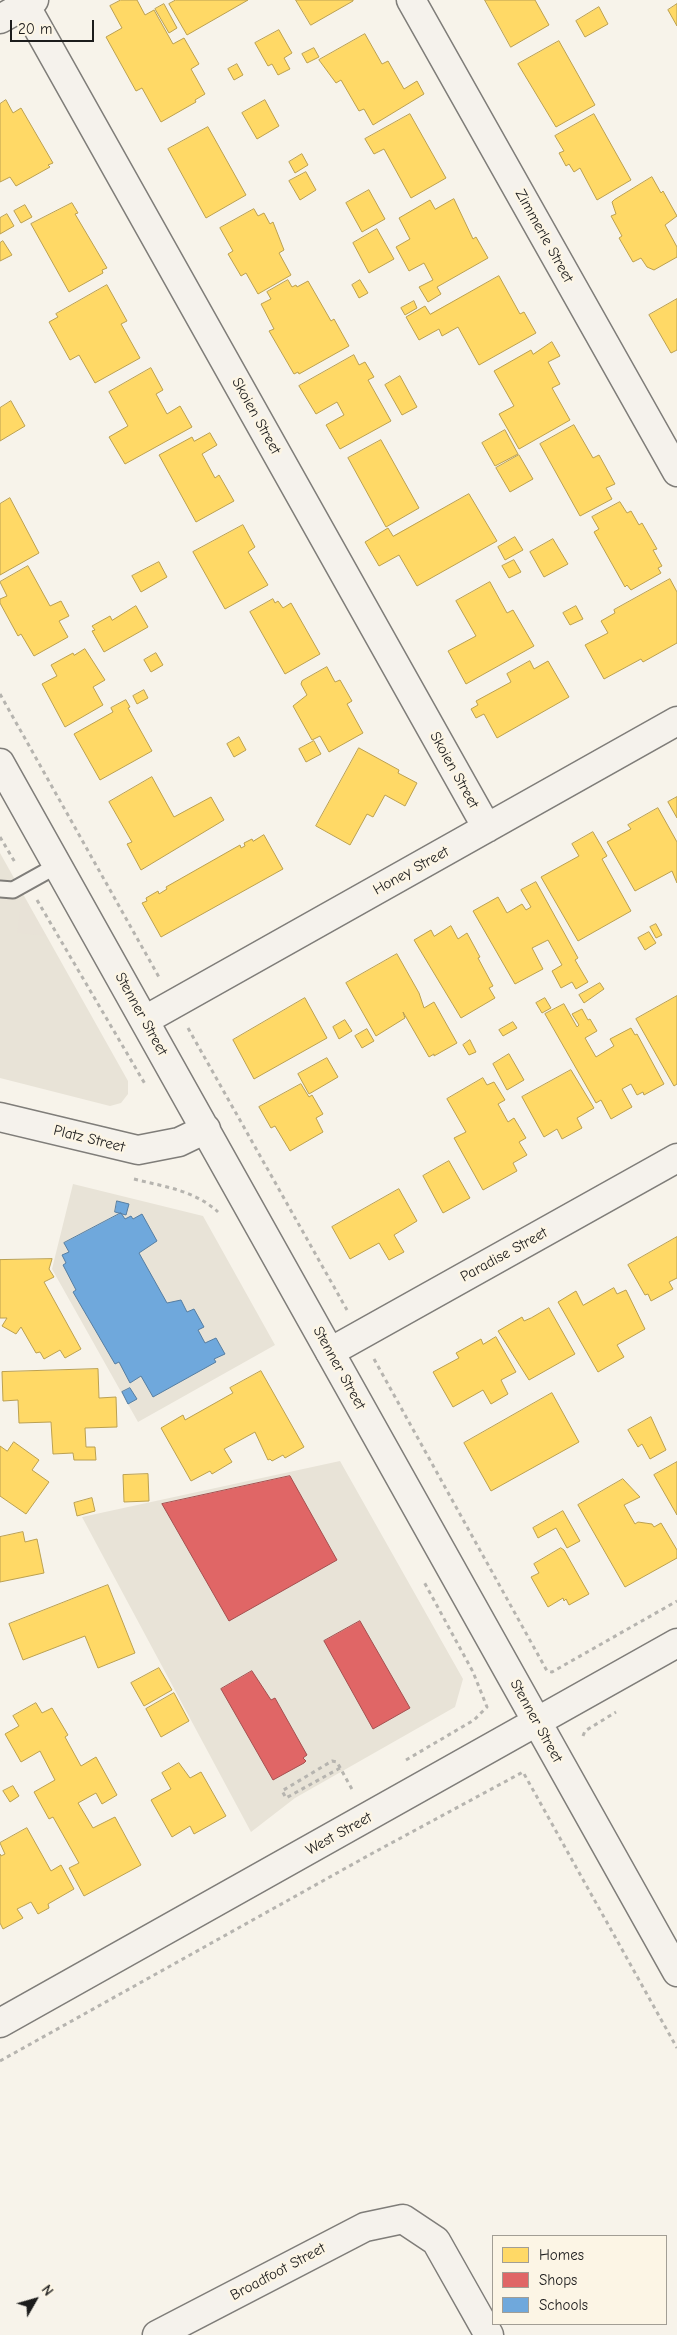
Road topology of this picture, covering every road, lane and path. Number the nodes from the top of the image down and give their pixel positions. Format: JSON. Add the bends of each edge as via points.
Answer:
{"nodes":[{"id":1,"x":411,"y":0,"type":"edge"},
{"id":2,"x":30,"y":2,"type":"edge"},
{"id":3,"x":0,"y":19,"type":"edge"},
{"id":4,"x":677,"y":472,"type":"edge"},
{"id":5,"x":0,"y":694,"type":"edge"},
{"id":6,"x":677,"y":722,"type":"edge"},
{"id":7,"x":0,"y":763,"type":"edge"},
{"id":8,"x":487,"y":828,"type":"junction"},
{"id":9,"x":0,"y":836,"type":"edge"},
{"id":10,"x":58,"y":865,"type":"junction"},
{"id":11,"x":26,"y":883,"type":"junction"},
{"id":12,"x":0,"y":888,"type":"edge"},
{"id":13,"x":174,"y":1003,"type":"junction"},
{"id":14,"x":145,"y":1020,"type":"junction"},
{"id":15,"x":149,"y":1092,"type":"dead end"},
{"id":16,"x":0,"y":1117,"type":"edge"},
{"id":17,"x":206,"y":1129,"type":"junction"},
{"id":18,"x":677,"y":1158,"type":"edge"},
{"id":19,"x":132,"y":1179,"type":"dead end"},
{"id":20,"x":213,"y":1200,"type":"dead end"},
{"id":21,"x":361,"y":1335,"type":"junction"},
{"id":22,"x":330,"y":1352,"type":"junction"},
{"id":23,"x":422,"y":1580,"type":"dead end"},
{"id":24,"x":677,"y":1600,"type":"edge"},
{"id":25,"x":677,"y":1643,"type":"edge"},
{"id":26,"x":487,"y":1707,"type":"dead end"},
{"id":27,"x":537,"y":1722,"type":"junction"},
{"id":28,"x":585,"y":1732,"type":"dead end"},
{"id":29,"x":583,"y":1736,"type":"dead end"},
{"id":30,"x":340,"y":1768,"type":"junction"},
{"id":31,"x":353,"y":1791,"type":"dead end"},
{"id":32,"x":677,"y":1972,"type":"edge"},
{"id":33,"x":0,"y":2023,"type":"edge"},
{"id":34,"x":677,"y":2048,"type":"edge"},
{"id":35,"x":0,"y":2061,"type":"edge"},
{"id":36,"x":157,"y":2335,"type":"edge"},
{"id":37,"x":489,"y":2335,"type":"edge"}],
"edges":[{"from":1,"to":4,"type":"street","name":"Zimmerle Street"},
{"from":2,"to":3,"type":"street"},
{"from":2,"to":8,"type":"street","name":"Skoien Street"},
{"from":5,"to":13,"type":"path"},
{"from":6,"to":8,"type":"street","name":"Honey Street"},
{"from":7,"to":10,"type":"street","name":"Stenner Street"},
{"from":8,"to":13,"type":"street","name":"Honey Street"},
{"from":9,"to":11,"type":"path"},
{"from":10,"to":11,"type":"lane"},
{"from":10,"to":14,"type":"street","name":"Stenner Street"},
{"from":11,"to":12,"type":"lane","via":[[13,890]]},
{"from":11,"to":15,"type":"path"},
{"from":13,"to":14,"type":"street","name":"Honey Street"},
{"from":13,"to":21,"type":"path"},
{"from":14,"to":17,"type":"street","name":"Stenner Street"},
{"from":16,"to":17,"type":"street","name":"Platz Street","via":[[138,1150],[179,1142]]},
{"from":17,"to":22,"type":"street","name":"Stenner Street"},
{"from":18,"to":21,"type":"street","name":"Paradise Street"},
{"from":19,"to":20,"type":"path","via":[[181,1190],[204,1199],[223,1217]]},
{"from":21,"to":22,"type":"street","name":"Paradise Street"},
{"from":21,"to":24,"type":"path","via":[[547,1671],[552,1672]]},
{"from":22,"to":27,"type":"street","name":"Stenner Street"},
{"from":23,"to":26,"type":"path","via":[[473,1672]]},
{"from":25,"to":27,"type":"street","name":"West Street"},
{"from":27,"to":32,"type":"street","name":"Stenner Street"},
{"from":27,"to":33,"type":"street","name":"West Street"},
{"from":28,"to":29,"type":"path"},
{"from":30,"to":30,"type":"path","via":[[337,1762],[332,1761],[282,1791],[286,1798]]},
{"from":30,"to":31,"type":"path"},
{"from":34,"to":35,"type":"path","via":[[522,1772]]},
{"from":36,"to":37,"type":"street","name":"Broadfoot Street","via":[[365,2226],[403,2219],[436,2241]]}]}
